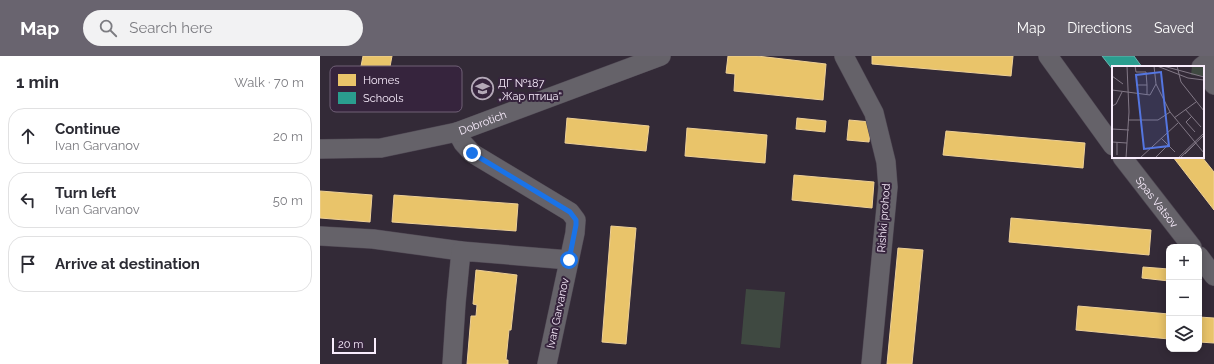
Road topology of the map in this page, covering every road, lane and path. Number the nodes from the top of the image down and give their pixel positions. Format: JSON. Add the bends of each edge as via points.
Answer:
{"nodes":[{"id":1,"x":661,"y":56,"type":"edge"},
{"id":2,"x":844,"y":56,"type":"edge"},
{"id":3,"x":1048,"y":56,"type":"edge"},
{"id":4,"x":1214,"y":56,"type":"edge"},
{"id":5,"x":1202,"y":66,"type":"edge"},
{"id":6,"x":1204,"y":72,"type":"edge"},
{"id":7,"x":1214,"y":86,"type":"edge"},
{"id":8,"x":457,"y":132,"type":"junction"},
{"id":9,"x":1112,"y":140,"type":"edge"},
{"id":10,"x":320,"y":149,"type":"edge"},
{"id":11,"x":1123,"y":158,"type":"edge"},
{"id":12,"x":320,"y":236,"type":"edge"},
{"id":13,"x":1190,"y":244,"type":"edge"},
{"id":14,"x":461,"y":251,"type":"junction"},
{"id":15,"x":569,"y":260,"type":"junction"},
{"id":16,"x":1202,"y":260,"type":"edge"},
{"id":17,"x":1214,"y":276,"type":"edge"},
{"id":18,"x":452,"y":364,"type":"edge"},
{"id":19,"x":547,"y":364,"type":"edge"},
{"id":20,"x":871,"y":364,"type":"edge"}],
"edges":[{"from":1,"to":8,"type":"street","name":"Dobrotich"},
{"from":2,"to":20,"type":"street","name":"Rishki prohod","via":[[874,113],[887,168],[888,187]]},
{"from":3,"to":9,"type":"street"},
{"from":4,"to":5,"type":"street"},
{"from":6,"to":7,"type":"street"},
{"from":8,"to":10,"type":"street","name":"Dobrotich","via":[[381,148]]},
{"from":8,"to":15,"type":"street","name":"Ivan Garvanov","via":[[472,153],[574,216],[576,225]]},
{"from":11,"to":13,"type":"street","name":"Spas Vatsov"},
{"from":12,"to":14,"type":"street","via":[[373,239]]},
{"from":14,"to":15,"type":"street"},
{"from":14,"to":18,"type":"street"},
{"from":15,"to":19,"type":"street","name":"Ivan Garvanov"},
{"from":16,"to":17,"type":"street"}]}
